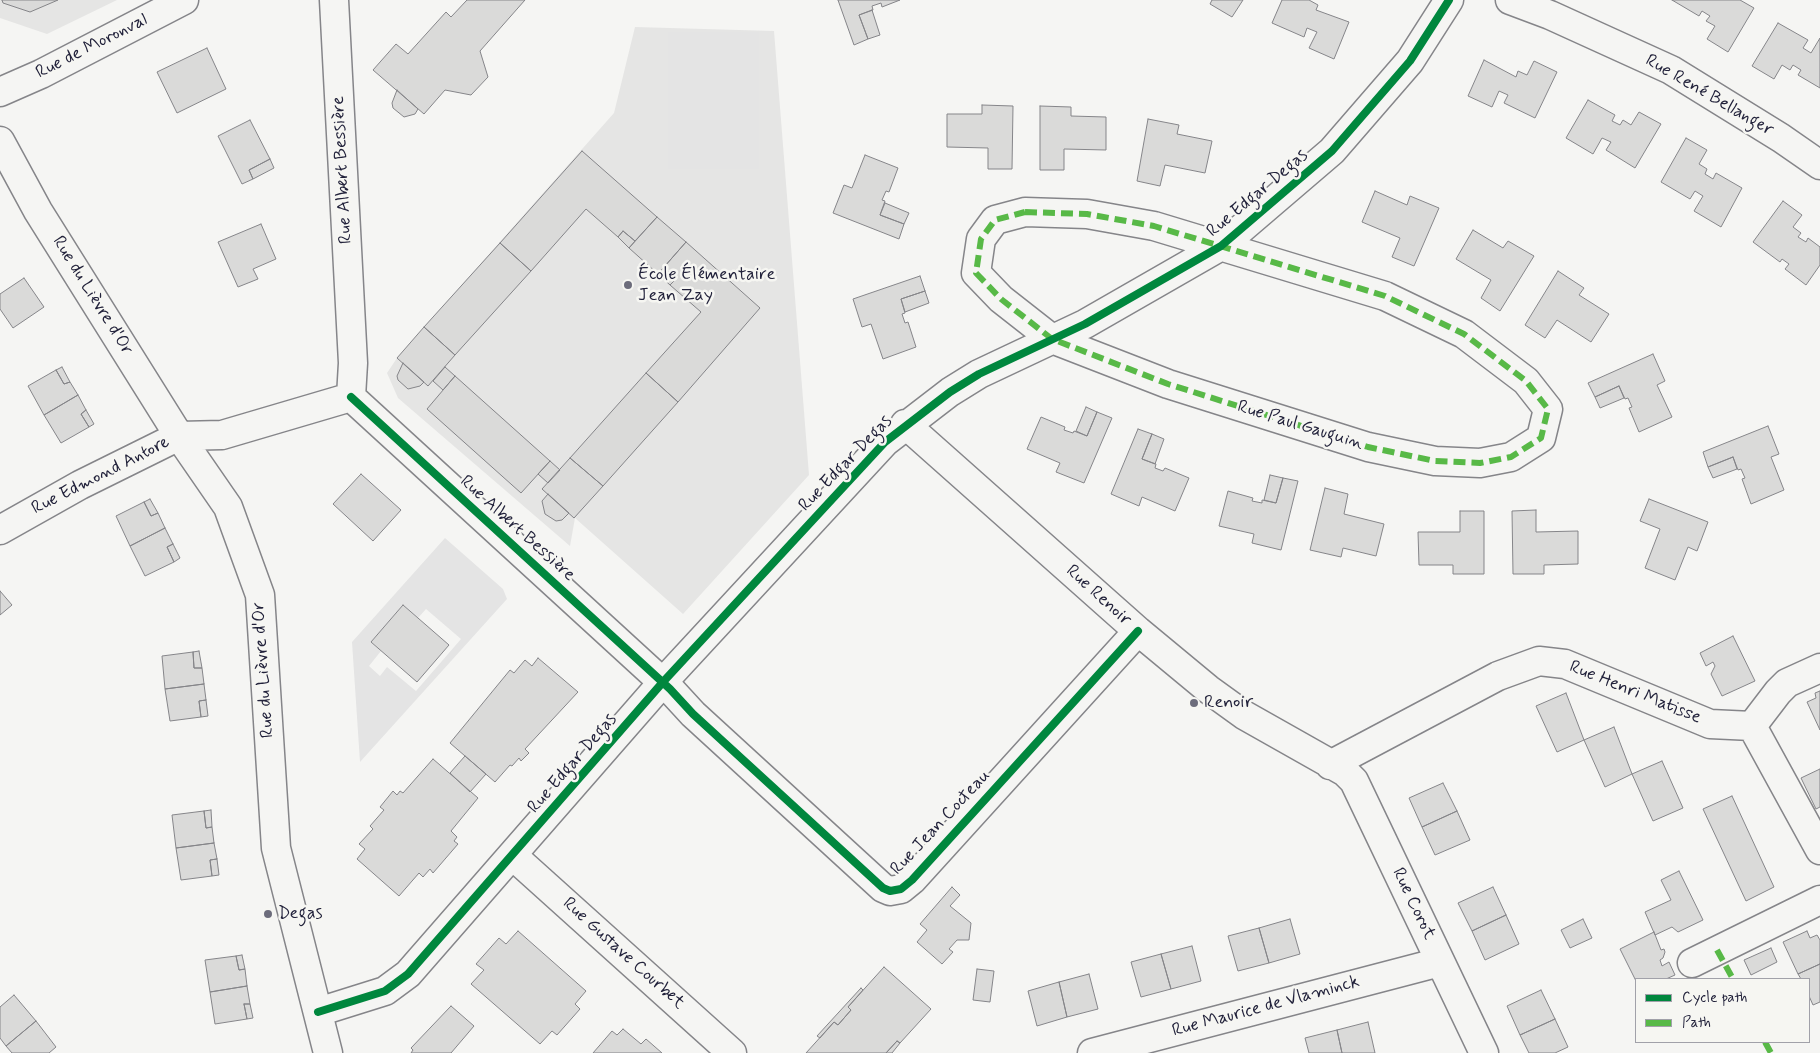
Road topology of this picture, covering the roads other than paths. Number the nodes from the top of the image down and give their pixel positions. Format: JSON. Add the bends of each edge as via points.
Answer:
{"nodes":[{"id":1,"x":184,"y":0,"type":"edge"},
{"id":2,"x":334,"y":0,"type":"edge"},
{"id":3,"x":1448,"y":0,"type":"edge"},
{"id":4,"x":1510,"y":0,"type":"edge"},
{"id":5,"x":0,"y":92,"type":"edge"},
{"id":6,"x":0,"y":141,"type":"edge"},
{"id":7,"x":1820,"y":165,"type":"edge"},
{"id":8,"x":1221,"y":246,"type":"junction"},
{"id":9,"x":1052,"y":339,"type":"junction"},
{"id":10,"x":351,"y":397,"type":"junction"},
{"id":11,"x":905,"y":424,"type":"junction"},
{"id":12,"x":179,"y":436,"type":"junction"},
{"id":13,"x":0,"y":530,"type":"edge"},
{"id":14,"x":1138,"y":631,"type":"junction"},
{"id":15,"x":1820,"y":668,"type":"edge"},
{"id":16,"x":663,"y":682,"type":"junction"},
{"id":17,"x":1752,"y":726,"type":"junction"},
{"id":18,"x":1330,"y":765,"type":"junction"},
{"id":19,"x":1820,"y":850,"type":"edge"},
{"id":20,"x":512,"y":855,"type":"junction"},
{"id":21,"x":1820,"y":900,"type":"edge"},
{"id":22,"x":1440,"y":962,"type":"junction"},
{"id":23,"x":1692,"y":963,"type":"dead end"},
{"id":24,"x":318,"y":1012,"type":"junction"},
{"id":25,"x":328,"y":1053,"type":"edge"},
{"id":26,"x":732,"y":1053,"type":"edge"},
{"id":27,"x":1092,"y":1053,"type":"edge"},
{"id":28,"x":1484,"y":1053,"type":"edge"}],
"edges":[{"from":1,"to":5,"type":"street","name":"Rue de Moronval","via":[[42,74]]},
{"from":2,"to":10,"type":"street","name":"Rue Albert Bessière","via":[[353,363]]},
{"from":3,"to":8,"type":"street","name":"Rue Edgar Degas","via":[[1410,61],[1332,151]]},
{"from":4,"to":7,"type":"street","name":"Rue René Bellanger","via":[[1671,70]]},
{"from":6,"to":12,"type":"street","name":"Rue du Lièvre d'Or","via":[[38,211]]},
{"from":8,"to":9,"type":"street","name":"Rue Edgar Degas","via":[[1085,324]]},
{"from":8,"to":9,"type":"street","name":"Rue Paul Gauguin","via":[[1154,226],[1087,214],[1025,212],[995,220],[981,239],[976,272],[1001,299]]},
{"from":8,"to":9,"type":"street","name":"Rue Paul Gauguin","via":[[1385,296],[1464,334],[1526,381],[1548,409],[1541,438],[1511,457],[1480,463],[1435,461],[1368,447],[1168,384]]},
{"from":9,"to":11,"type":"street","name":"Rue Edgar Degas","via":[[979,374]]},
{"from":10,"to":12,"type":"street","name":"Rue Edmond Antore","via":[[222,435]]},
{"from":10,"to":16,"type":"street","name":"Rue Albert Bessière"},
{"from":11,"to":14,"type":"street","name":"Rue Renoir"},
{"from":11,"to":16,"type":"street","name":"Rue Edgar Degas","via":[[867,460]]},
{"from":12,"to":13,"type":"street","name":"Rue Edmond Antore","via":[[80,485]]},
{"from":12,"to":24,"type":"street","name":"Rue du Lièvre d'Or","via":[[228,508],[260,595],[276,848]]},
{"from":14,"to":16,"type":"street","name":"Rue Jean Cocteau","via":[[912,880],[904,888],[894,891],[883,888],[693,714]]},
{"from":14,"to":18,"type":"street","name":"Rue Renoir","via":[[1244,715]]},
{"from":15,"to":17,"type":"street","via":[[1788,683]]},
{"from":16,"to":20,"type":"street","name":"Rue Edgar Degas"},
{"from":17,"to":18,"type":"street","name":"Rue Henri Matisse","via":[[1710,724],[1565,664],[1539,661],[1498,676]]},
{"from":17,"to":19,"type":"street"},
{"from":18,"to":22,"type":"street","name":"Rue Corot","via":[[1354,781]]},
{"from":20,"to":24,"type":"street","name":"Rue Edgar Degas","via":[[395,986]]},
{"from":20,"to":26,"type":"street","name":"Rue Gustave Courbet"},
{"from":21,"to":23,"type":"street"},
{"from":22,"to":27,"type":"street","name":"Rue Maurice de Vlaminck"},
{"from":22,"to":28,"type":"street","name":"Rue Corot"},
{"from":24,"to":25,"type":"street","name":"Rue du Lièvre d'Or"}]}
